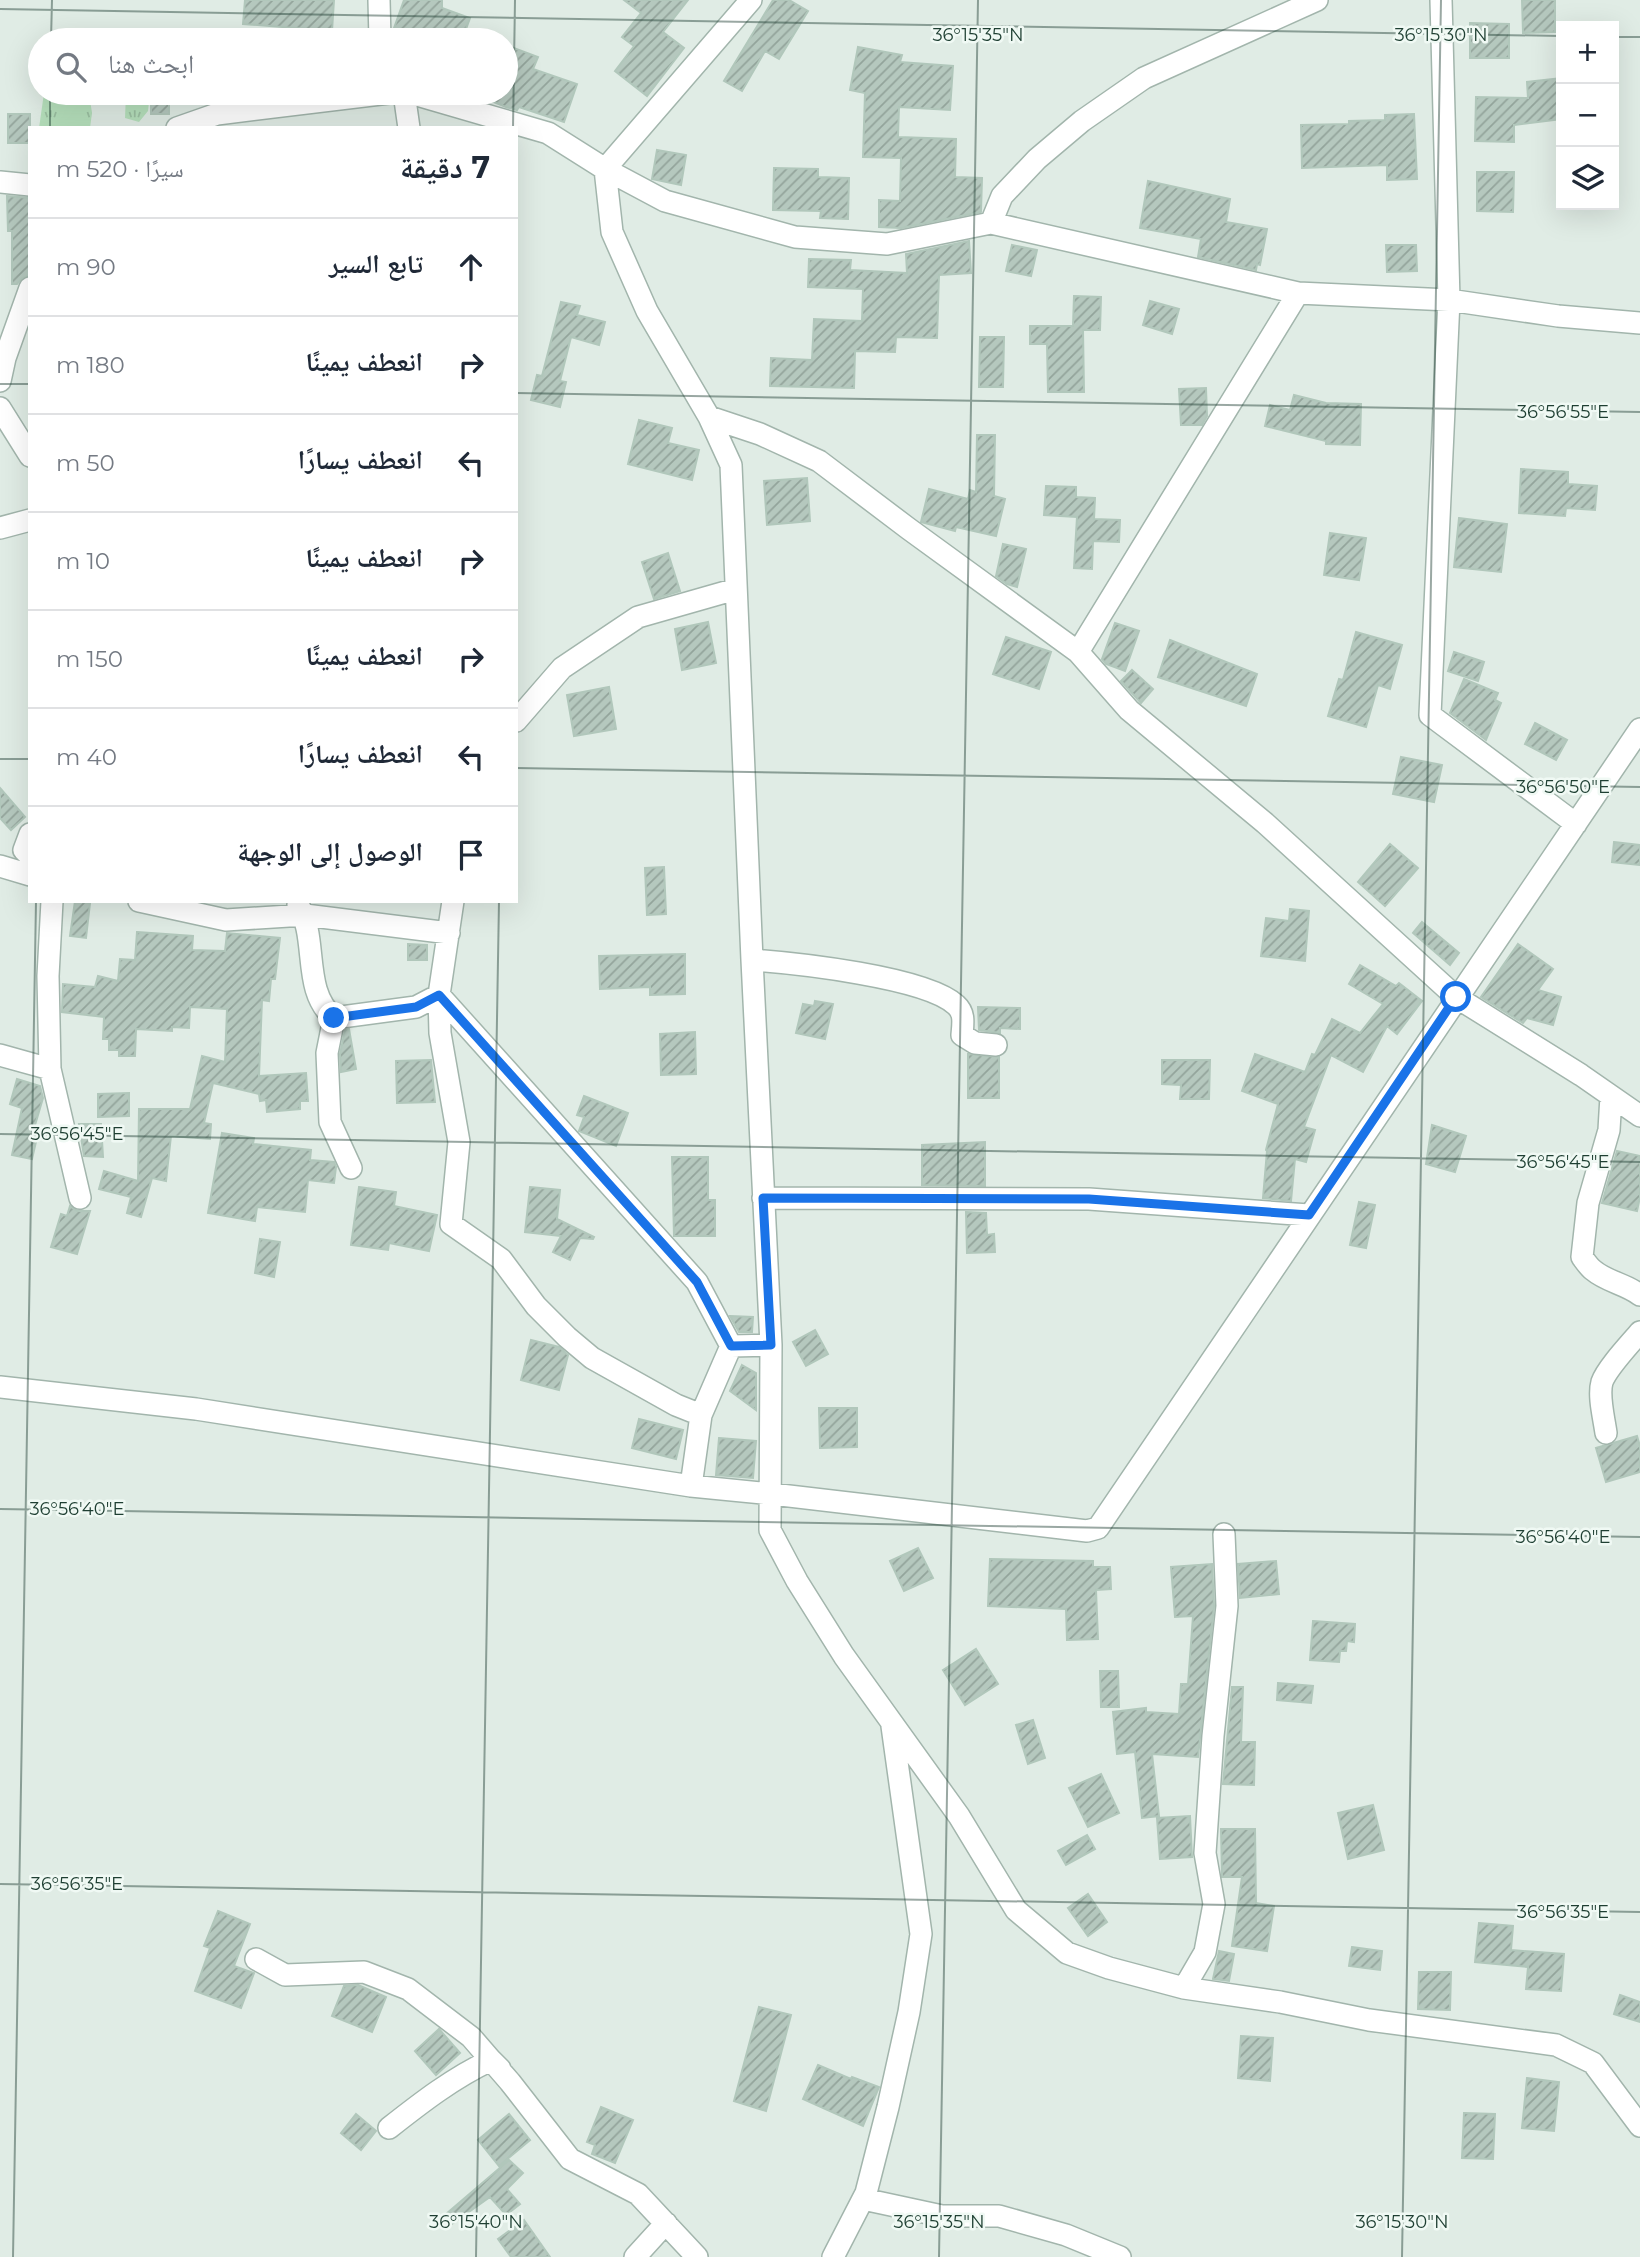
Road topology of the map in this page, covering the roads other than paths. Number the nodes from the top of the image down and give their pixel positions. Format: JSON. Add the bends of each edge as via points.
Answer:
{"nodes":[{"id":1,"x":379,"y":0,"type":"edge"},
{"id":2,"x":751,"y":0,"type":"edge"},
{"id":3,"x":1317,"y":0,"type":"edge"},
{"id":4,"x":1441,"y":0,"type":"edge"},
{"id":5,"x":380,"y":28,"type":"edge"},
{"id":6,"x":326,"y":105,"type":"edge"},
{"id":7,"x":406,"y":105,"type":"edge"},
{"id":8,"x":451,"y":105,"type":"edge"},
{"id":9,"x":253,"y":119,"type":"edge"},
{"id":10,"x":183,"y":126,"type":"edge"},
{"id":11,"x":409,"y":126,"type":"edge"},
{"id":12,"x":605,"y":169,"type":"junction"},
{"id":13,"x":0,"y":182,"type":"edge"},
{"id":14,"x":28,"y":184,"type":"edge"},
{"id":15,"x":991,"y":223,"type":"junction"},
{"id":16,"x":28,"y":293,"type":"edge"},
{"id":17,"x":1298,"y":293,"type":"junction"},
{"id":18,"x":1449,"y":300,"type":"junction"},
{"id":19,"x":1640,"y":323,"type":"edge"},
{"id":20,"x":3,"y":357,"type":"edge"},
{"id":21,"x":0,"y":381,"type":"edge"},
{"id":22,"x":0,"y":408,"type":"edge"},
{"id":23,"x":709,"y":417,"type":"junction"},
{"id":24,"x":28,"y":453,"type":"edge"},
{"id":25,"x":28,"y":521,"type":"edge"},
{"id":26,"x":0,"y":528,"type":"edge"},
{"id":27,"x":736,"y":589,"type":"junction"},
{"id":28,"x":1078,"y":652,"type":"junction"},
{"id":29,"x":518,"y":719,"type":"edge"},
{"id":30,"x":1640,"y":729,"type":"edge"},
{"id":31,"x":1576,"y":824,"type":"junction"},
{"id":32,"x":0,"y":866,"type":"edge"},
{"id":33,"x":28,"y":874,"type":"edge"},
{"id":34,"x":52,"y":903,"type":"edge"},
{"id":35,"x":148,"y":903,"type":"edge"},
{"id":36,"x":453,"y":903,"type":"edge"},
{"id":37,"x":300,"y":908,"type":"edge"},
{"id":38,"x":449,"y":933,"type":"junction"},
{"id":39,"x":752,"y":960,"type":"junction"},
{"id":40,"x":439,"y":995,"type":"junction"},
{"id":41,"x":1456,"y":997,"type":"junction"},
{"id":42,"x":334,"y":1018,"type":"junction"},
{"id":43,"x":996,"y":1045,"type":"dead end"},
{"id":44,"x":0,"y":1055,"type":"edge"},
{"id":45,"x":50,"y":1069,"type":"junction"},
{"id":46,"x":1611,"y":1096,"type":"junction"},
{"id":47,"x":1640,"y":1116,"type":"edge"},
{"id":48,"x":351,"y":1168,"type":"dead end"},
{"id":49,"x":80,"y":1198,"type":"dead end"},
{"id":50,"x":763,"y":1198,"type":"junction"},
{"id":51,"x":1309,"y":1215,"type":"junction"},
{"id":52,"x":1640,"y":1295,"type":"edge"},
{"id":53,"x":1640,"y":1332,"type":"edge"},
{"id":54,"x":771,"y":1345,"type":"junction"},
{"id":55,"x":731,"y":1346,"type":"junction"},
{"id":56,"x":0,"y":1388,"type":"edge"},
{"id":57,"x":701,"y":1415,"type":"junction"},
{"id":58,"x":1606,"y":1433,"type":"dead end"},
{"id":59,"x":691,"y":1486,"type":"junction"},
{"id":60,"x":772,"y":1494,"type":"junction"},
{"id":61,"x":1224,"y":1534,"type":"dead end"},
{"id":62,"x":891,"y":1720,"type":"junction"},
{"id":63,"x":256,"y":1959,"type":"dead end"},
{"id":64,"x":1184,"y":1988,"type":"junction"},
{"id":65,"x":491,"y":2060,"type":"junction"},
{"id":66,"x":1640,"y":2126,"type":"edge"},
{"id":67,"x":389,"y":2128,"type":"dead end"},
{"id":68,"x":863,"y":2199,"type":"junction"},
{"id":69,"x":666,"y":2223,"type":"junction"},
{"id":70,"x":635,"y":2257,"type":"edge"},
{"id":71,"x":697,"y":2257,"type":"edge"},
{"id":72,"x":833,"y":2257,"type":"edge"},
{"id":73,"x":1120,"y":2257,"type":"edge"}],
"edges":[{"from":1,"to":5,"type":"street"},
{"from":2,"to":12,"type":"street"},
{"from":3,"to":15,"type":"street","via":[[1143,78],[1037,159],[1002,196]]},
{"from":4,"to":18,"type":"street"},
{"from":6,"to":9,"type":"street"},
{"from":7,"to":11,"type":"street"},
{"from":8,"to":12,"type":"street","via":[[548,133]]},
{"from":9,"to":10,"type":"street","via":[[217,114]]},
{"from":12,"to":15,"type":"street","via":[[665,201],[795,237],[887,244]]},
{"from":12,"to":23,"type":"street","via":[[612,232],[647,311]]},
{"from":13,"to":14,"type":"street"},
{"from":15,"to":17,"type":"street"},
{"from":16,"to":20,"type":"street"},
{"from":17,"to":18,"type":"street"},
{"from":17,"to":28,"type":"street"},
{"from":18,"to":19,"type":"street"},
{"from":18,"to":31,"type":"street","via":[[1430,715]]},
{"from":20,"to":21,"type":"street"},
{"from":22,"to":24,"type":"street"},
{"from":23,"to":27,"type":"street","via":[[731,465]]},
{"from":23,"to":28,"type":"street","via":[[820,461]]},
{"from":25,"to":26,"type":"street"},
{"from":27,"to":29,"type":"street","via":[[638,617],[562,668]]},
{"from":27,"to":39,"type":"street"},
{"from":28,"to":41,"type":"street","via":[[1129,710],[1265,823]]},
{"from":30,"to":31,"type":"street"},
{"from":31,"to":41,"type":"street"},
{"from":32,"to":33,"type":"street"},
{"from":34,"to":45,"type":"street"},
{"from":35,"to":37,"type":"street","via":[[226,920]]},
{"from":36,"to":38,"type":"street"},
{"from":37,"to":38,"type":"street"},
{"from":37,"to":42,"type":"street","via":[[319,998]]},
{"from":38,"to":40,"type":"street"},
{"from":39,"to":43,"type":"street","via":[[880,977],[937,992],[957,1005],[964,1017],[962,1035],[975,1043]]},
{"from":39,"to":50,"type":"street"},
{"from":40,"to":42,"type":"street","via":[[416,1007]]},
{"from":40,"to":55,"type":"street","via":[[697,1282]]},
{"from":40,"to":57,"type":"street","via":[[440,1033],[458,1142],[451,1224],[501,1259],[536,1306],[592,1357]]},
{"from":41,"to":46,"type":"street"},
{"from":41,"to":51,"type":"street"},
{"from":42,"to":48,"type":"street","via":[[327,1053],[331,1122]]},
{"from":44,"to":45,"type":"street"},
{"from":45,"to":49,"type":"street"},
{"from":46,"to":47,"type":"street"},
{"from":46,"to":52,"type":"street","via":[[1609,1130],[1588,1203],[1582,1257],[1594,1270]]},
{"from":50,"to":51,"type":"street","via":[[1089,1199]]},
{"from":50,"to":54,"type":"street"},
{"from":51,"to":60,"type":"street","via":[[1098,1528],[1087,1531]]},
{"from":53,"to":58,"type":"street","via":[[1602,1382]]},
{"from":54,"to":55,"type":"street"},
{"from":54,"to":60,"type":"street"},
{"from":55,"to":57,"type":"street"},
{"from":56,"to":59,"type":"street","via":[[197,1409]]},
{"from":57,"to":59,"type":"street"},
{"from":59,"to":60,"type":"street"},
{"from":60,"to":62,"type":"street","via":[[770,1530],[844,1656]]},
{"from":61,"to":64,"type":"street","via":[[1227,1606],[1205,1853],[1214,1904],[1205,1952]]},
{"from":62,"to":64,"type":"street","via":[[1016,1910],[1067,1953]]},
{"from":62,"to":68,"type":"street","via":[[921,1934],[909,2012]]},
{"from":63,"to":65,"type":"street","via":[[285,1975],[364,1972],[408,1989],[471,2037]]},
{"from":64,"to":66,"type":"street","via":[[1369,2020],[1556,2045],[1593,2063]]},
{"from":65,"to":67,"type":"street","via":[[463,2073]]},
{"from":65,"to":69,"type":"street","via":[[570,2159],[638,2194]]},
{"from":68,"to":72,"type":"street"},
{"from":68,"to":73,"type":"street","via":[[942,2216],[999,2216],[1066,2235]]},
{"from":69,"to":70,"type":"street"},
{"from":69,"to":71,"type":"street"}]}
